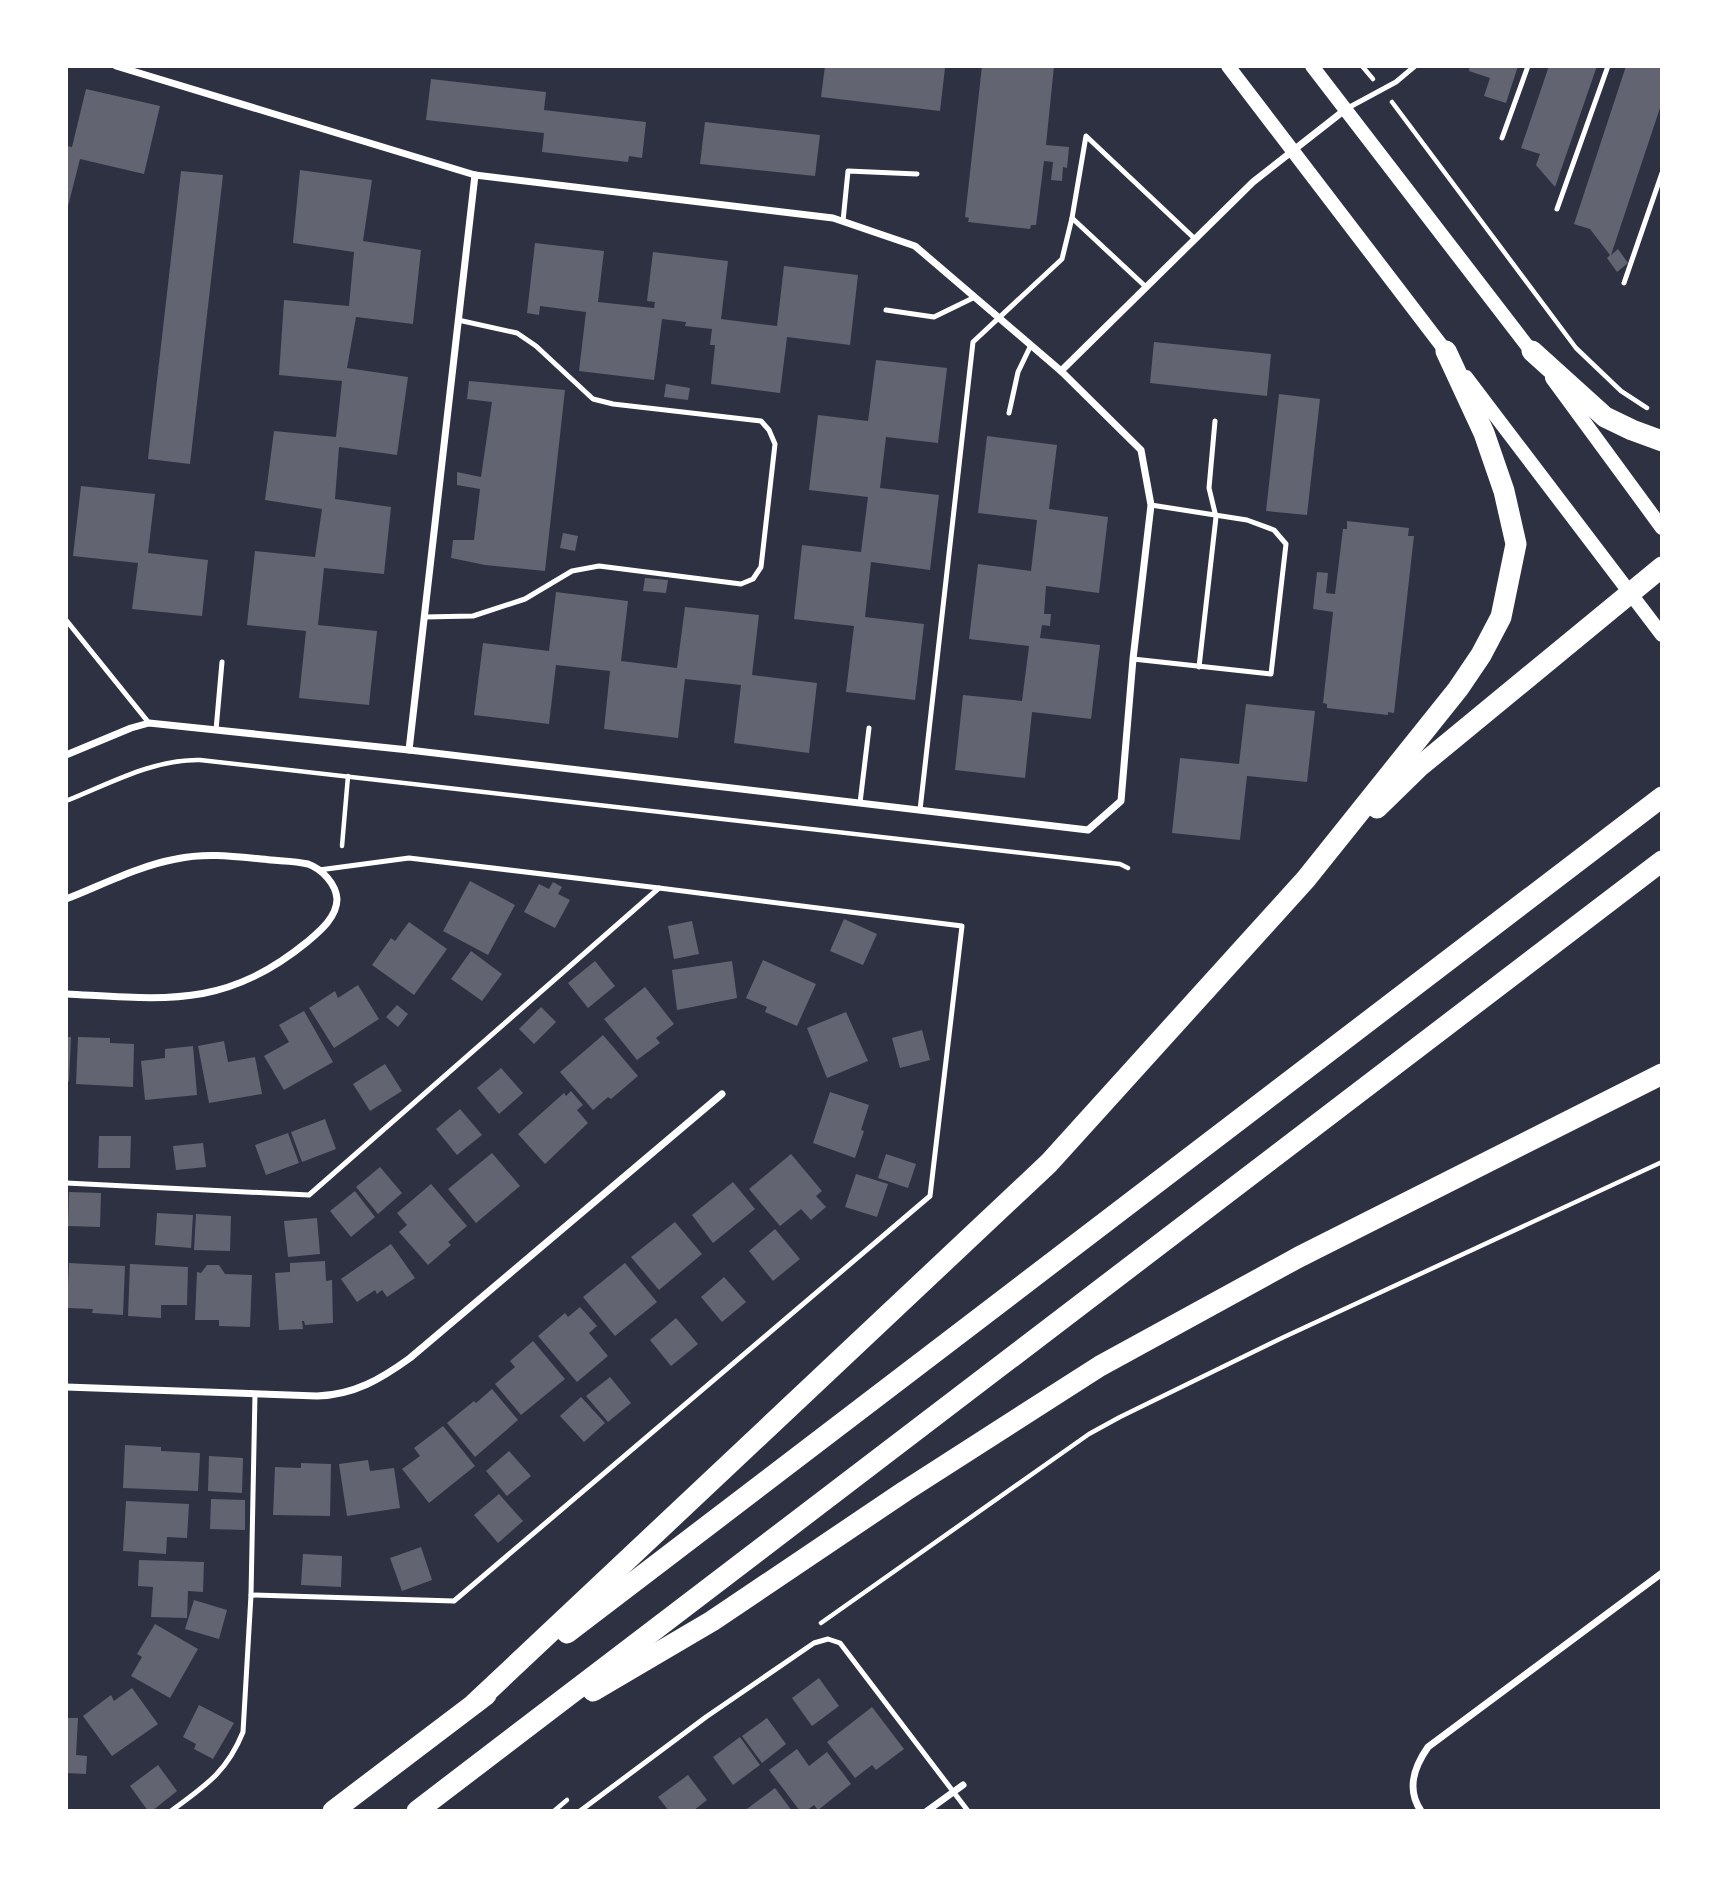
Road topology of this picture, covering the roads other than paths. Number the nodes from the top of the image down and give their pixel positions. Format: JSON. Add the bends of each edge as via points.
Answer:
{"nodes":[{"id":1,"x":116,"y":66,"type":"edge"},
{"id":2,"x":1228,"y":66,"type":"edge"},
{"id":3,"x":1312,"y":66,"type":"edge"},
{"id":4,"x":1415,"y":66,"type":"edge"},
{"id":5,"x":1528,"y":66,"type":"edge"},
{"id":6,"x":1608,"y":66,"type":"edge"},
{"id":7,"x":1346,"y":109,"type":"junction"},
{"id":8,"x":1502,"y":138,"type":"dead end"},
{"id":9,"x":1293,"y":150,"type":"junction"},
{"id":10,"x":1661,"y":173,"type":"edge"},
{"id":11,"x":917,"y":174,"type":"dead end"},
{"id":12,"x":475,"y":175,"type":"junction"},
{"id":13,"x":1557,"y":209,"type":"dead end"},
{"id":14,"x":1072,"y":218,"type":"junction"},
{"id":15,"x":843,"y":221,"type":"junction"},
{"id":16,"x":1195,"y":239,"type":"junction"},
{"id":17,"x":1624,"y":283,"type":"dead end"},
{"id":18,"x":1146,"y":287,"type":"junction"},
{"id":19,"x":975,"y":297,"type":"junction"},
{"id":20,"x":886,"y":310,"type":"dead end"},
{"id":21,"x":998,"y":317,"type":"junction"},
{"id":22,"x":458,"y":320,"type":"junction"},
{"id":23,"x":1031,"y":345,"type":"junction"},
{"id":24,"x":1446,"y":351,"type":"junction"},
{"id":25,"x":1532,"y":351,"type":"junction"},
{"id":26,"x":1061,"y":370,"type":"junction"},
{"id":27,"x":1009,"y":413,"type":"dead end"},
{"id":28,"x":1215,"y":421,"type":"dead end"},
{"id":29,"x":1661,"y":440,"type":"edge"},
{"id":30,"x":1151,"y":506,"type":"junction"},
{"id":31,"x":1216,"y":517,"type":"junction"},
{"id":32,"x":1661,"y":528,"type":"edge"},
{"id":33,"x":1661,"y":567,"type":"edge"},
{"id":34,"x":1632,"y":593,"type":"junction"},
{"id":35,"x":424,"y":617,"type":"junction"},
{"id":36,"x":66,"y":620,"type":"edge"},
{"id":37,"x":1661,"y":635,"type":"edge"},
{"id":38,"x":1133,"y":659,"type":"junction"},
{"id":39,"x":222,"y":662,"type":"dead end"},
{"id":40,"x":1199,"y":667,"type":"junction"},
{"id":41,"x":149,"y":723,"type":"junction"},
{"id":42,"x":869,"y":728,"type":"dead end"},
{"id":43,"x":216,"y":730,"type":"junction"},
{"id":44,"x":409,"y":750,"type":"junction"},
{"id":45,"x":66,"y":755,"type":"edge"},
{"id":46,"x":1661,"y":797,"type":"edge"},
{"id":47,"x":860,"y":803,"type":"junction"},
{"id":48,"x":920,"y":810,"type":"junction"},
{"id":49,"x":1661,"y":861,"type":"edge"},
{"id":50,"x":319,"y":870,"type":"junction"},
{"id":51,"x":1306,"y":879,"type":"junction"},
{"id":52,"x":659,"y":888,"type":"junction"},
{"id":53,"x":66,"y":899,"type":"edge"},
{"id":54,"x":66,"y":994,"type":"edge"},
{"id":55,"x":1661,"y":1074,"type":"edge"},
{"id":56,"x":1661,"y":1081,"type":"edge"},
{"id":57,"x":1636,"y":1089,"type":"junction"},
{"id":58,"x":722,"y":1094,"type":"dead end"},
{"id":59,"x":66,"y":1183,"type":"edge"},
{"id":60,"x":66,"y":1387,"type":"edge"},
{"id":61,"x":255,"y":1394,"type":"junction"},
{"id":62,"x":1661,"y":1573,"type":"edge"},
{"id":63,"x":251,"y":1595,"type":"junction"},
{"id":64,"x":475,"y":1703,"type":"junction"},
{"id":65,"x":513,"y":1738,"type":"junction"},
{"id":66,"x":963,"y":1785,"type":"dead end"},
{"id":67,"x":954,"y":1791,"type":"junction"},
{"id":68,"x":171,"y":1811,"type":"edge"},
{"id":69,"x":333,"y":1811,"type":"edge"},
{"id":70,"x":417,"y":1811,"type":"edge"},
{"id":71,"x":580,"y":1811,"type":"edge"},
{"id":72,"x":926,"y":1811,"type":"edge"},
{"id":73,"x":968,"y":1811,"type":"edge"},
{"id":74,"x":1421,"y":1811,"type":"edge"}],
"edges":[{"from":1,"to":12,"type":"street"},
{"from":2,"to":9,"type":"main road"},
{"from":3,"to":7,"type":"main road"},
{"from":4,"to":7,"type":"lane"},
{"from":5,"to":8,"type":"lane"},
{"from":6,"to":13,"type":"lane"},
{"from":7,"to":9,"type":"street"},
{"from":7,"to":25,"type":"main road"},
{"from":9,"to":16,"type":"street","via":[[1253,181]]},
{"from":9,"to":24,"type":"main road"},
{"from":10,"to":17,"type":"lane"},
{"from":11,"to":15,"type":"lane","via":[[848,171]]},
{"from":12,"to":15,"type":"street"},
{"from":12,"to":22,"type":"street"},
{"from":14,"to":16,"type":"lane","via":[[1086,136]]},
{"from":14,"to":18,"type":"lane"},
{"from":14,"to":21,"type":"lane","via":[[1062,259]]},
{"from":15,"to":19,"type":"street","via":[[915,246]]},
{"from":16,"to":18,"type":"street"},
{"from":18,"to":26,"type":"street"},
{"from":19,"to":20,"type":"lane","via":[[934,317]]},
{"from":19,"to":21,"type":"street"},
{"from":21,"to":23,"type":"street"},
{"from":21,"to":48,"type":"lane","via":[[974,342]]},
{"from":22,"to":35,"type":"street"},
{"from":22,"to":35,"type":"lane","via":[[517,333],[593,399],[761,421],[775,444],[761,567],[753,579],[741,584],[599,566],[572,571],[525,599],[473,616]]},
{"from":23,"to":26,"type":"street"},
{"from":23,"to":27,"type":"lane","via":[[1018,372]]},
{"from":24,"to":34,"type":"main road"},
{"from":24,"to":51,"type":"highway","via":[[1488,445],[1516,544],[1501,617],[1458,689]]},
{"from":25,"to":29,"type":"highway","via":[[1605,417]]},
{"from":25,"to":32,"type":"main road"},
{"from":26,"to":30,"type":"street","via":[[1141,450]]},
{"from":28,"to":31,"type":"lane","via":[[1209,488]]},
{"from":30,"to":31,"type":"lane"},
{"from":30,"to":38,"type":"street"},
{"from":31,"to":40,"type":"lane"},
{"from":31,"to":40,"type":"lane","via":[[1247,520],[1274,530],[1286,544],[1271,674]]},
{"from":33,"to":34,"type":"highway"},
{"from":34,"to":37,"type":"main road"},
{"from":34,"to":51,"type":"highway","via":[[1419,768]]},
{"from":35,"to":44,"type":"street"},
{"from":36,"to":41,"type":"lane"},
{"from":38,"to":40,"type":"lane"},
{"from":38,"to":48,"type":"street","via":[[1121,801],[1088,830]]},
{"from":39,"to":43,"type":"lane"},
{"from":41,"to":43,"type":"street"},
{"from":41,"to":45,"type":"street"},
{"from":42,"to":47,"type":"lane"},
{"from":43,"to":44,"type":"street"},
{"from":44,"to":47,"type":"street"},
{"from":46,"to":64,"type":"highway"},
{"from":47,"to":48,"type":"street"},
{"from":49,"to":65,"type":"highway"},
{"from":50,"to":52,"type":"lane","via":[[409,858]]},
{"from":50,"to":53,"type":"street","via":[[293,862],[202,854],[151,866]]},
{"from":50,"to":54,"type":"street","via":[[328,877],[337,897],[331,919],[270,969],[217,991],[184,998]]},
{"from":51,"to":64,"type":"highway","via":[[1049,1163]]},
{"from":52,"to":59,"type":"lane","via":[[309,1195]]},
{"from":52,"to":63,"type":"lane","via":[[962,926],[930,1196],[454,1601]]},
{"from":55,"to":57,"type":"highway"},
{"from":56,"to":57,"type":"highway"},
{"from":57,"to":65,"type":"highway","via":[[1299,1257],[1100,1366],[712,1621]]},
{"from":58,"to":61,"type":"street","via":[[389,1373],[332,1396]]},
{"from":60,"to":61,"type":"street"},
{"from":61,"to":63,"type":"lane"},
{"from":62,"to":74,"type":"street","via":[[1428,1747],[1413,1774],[1412,1787]]},
{"from":63,"to":68,"type":"lane","via":[[243,1732],[226,1766]]},
{"from":64,"to":69,"type":"highway"},
{"from":65,"to":70,"type":"highway"},
{"from":66,"to":67,"type":"street"},
{"from":67,"to":71,"type":"lane","via":[[840,1643],[828,1639],[814,1643],[706,1717]]},
{"from":67,"to":72,"type":"street"},
{"from":67,"to":73,"type":"lane"}]}
